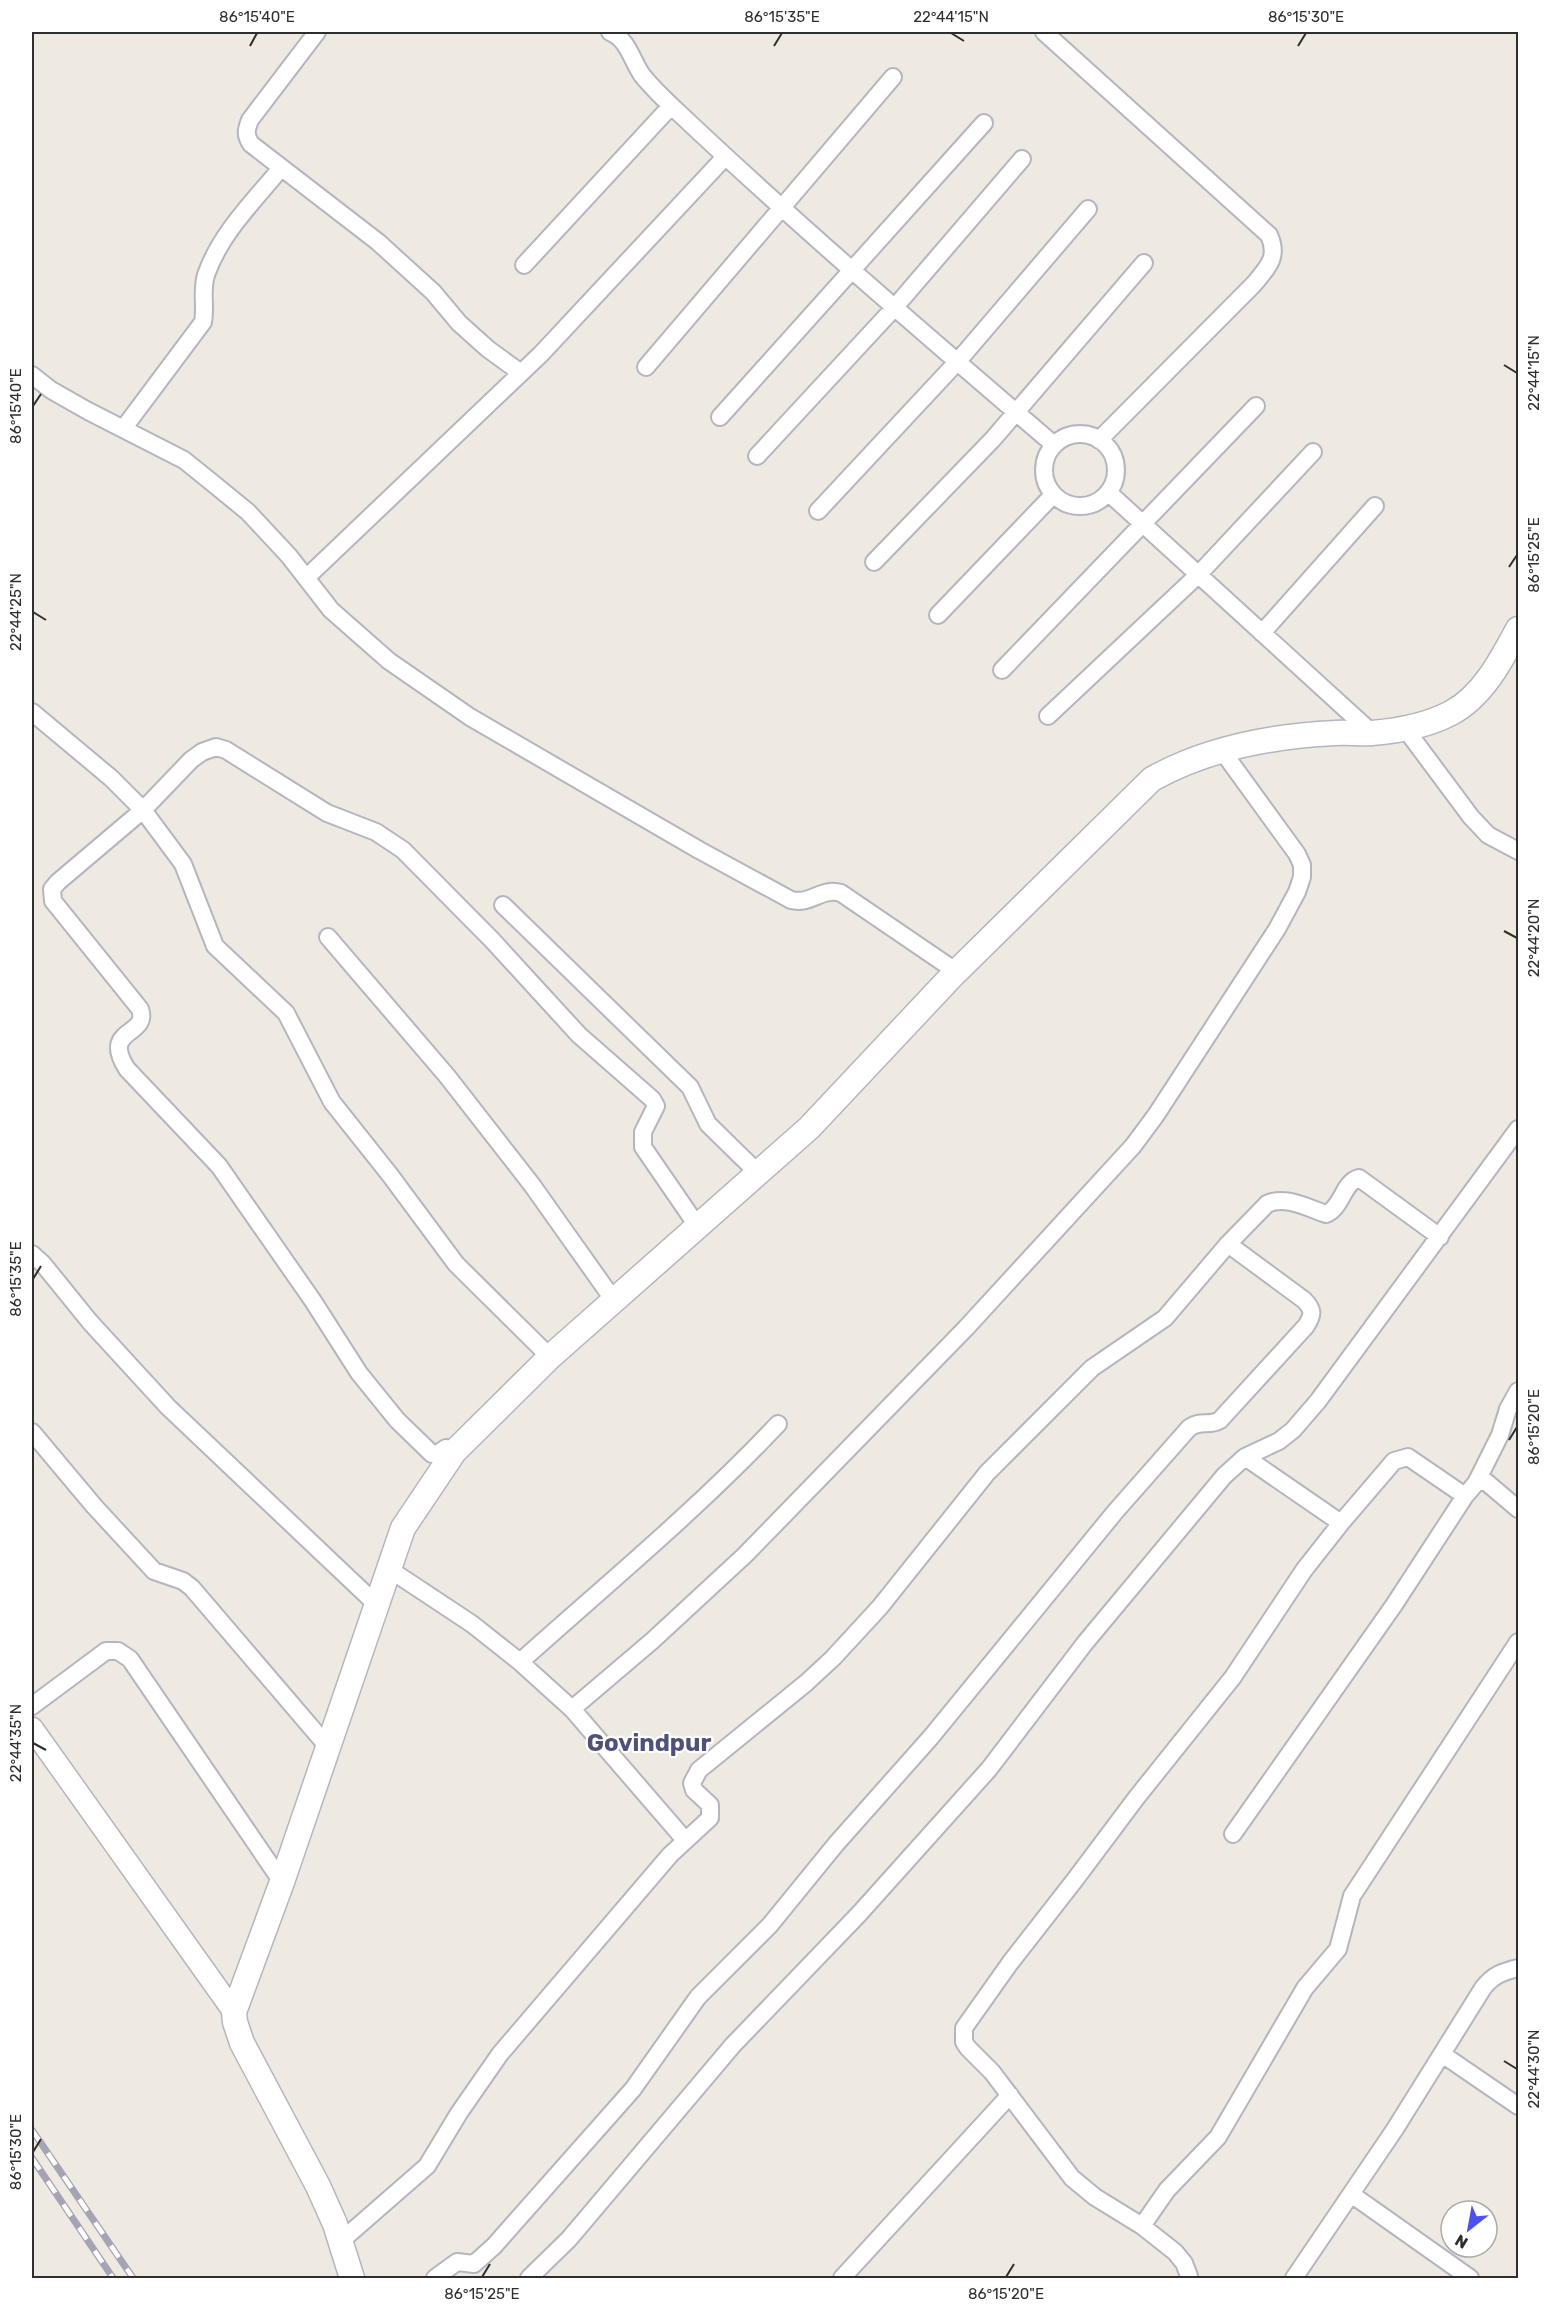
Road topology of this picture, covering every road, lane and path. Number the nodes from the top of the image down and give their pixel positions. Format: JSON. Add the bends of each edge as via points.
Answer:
{"nodes":[{"id":1,"x":317,"y":32,"type":"edge"},
{"id":2,"x":610,"y":32,"type":"edge"},
{"id":3,"x":1044,"y":32,"type":"edge"},
{"id":4,"x":893,"y":78,"type":"dead end"},
{"id":5,"x":671,"y":106,"type":"junction"},
{"id":6,"x":984,"y":123,"type":"dead end"},
{"id":7,"x":725,"y":156,"type":"junction"},
{"id":8,"x":1022,"y":159,"type":"dead end"},
{"id":9,"x":281,"y":168,"type":"junction"},
{"id":10,"x":782,"y":208,"type":"junction"},
{"id":11,"x":1088,"y":209,"type":"dead end"},
{"id":12,"x":1144,"y":263,"type":"dead end"},
{"id":13,"x":524,"y":265,"type":"dead end"},
{"id":14,"x":852,"y":270,"type":"junction"},
{"id":15,"x":895,"y":307,"type":"junction"},
{"id":16,"x":958,"y":361,"type":"junction"},
{"id":17,"x":646,"y":367,"type":"dead end"},
{"id":18,"x":521,"y":373,"type":"junction"},
{"id":19,"x":32,"y":375,"type":"edge"},
{"id":20,"x":1256,"y":406,"type":"dead end"},
{"id":21,"x":1017,"y":413,"type":"junction"},
{"id":22,"x":720,"y":417,"type":"dead end"},
{"id":23,"x":123,"y":429,"type":"junction"},
{"id":24,"x":1099,"y":440,"type":"junction"},
{"id":25,"x":1053,"y":444,"type":"junction"},
{"id":26,"x":1313,"y":452,"type":"dead end"},
{"id":27,"x":758,"y":456,"type":"dead end"},
{"id":28,"x":1109,"y":493,"type":"junction"},
{"id":29,"x":1053,"y":495,"type":"junction"},
{"id":30,"x":1375,"y":506,"type":"dead end"},
{"id":31,"x":818,"y":511,"type":"dead end"},
{"id":32,"x":1144,"y":523,"type":"junction"},
{"id":33,"x":874,"y":562,"type":"dead end"},
{"id":34,"x":1199,"y":574,"type":"junction"},
{"id":35,"x":306,"y":578,"type":"junction"},
{"id":36,"x":938,"y":615,"type":"dead end"},
{"id":37,"x":1518,"y":629,"type":"edge"},
{"id":38,"x":1262,"y":633,"type":"junction"},
{"id":39,"x":1002,"y":670,"type":"dead end"},
{"id":40,"x":32,"y":712,"type":"edge"},
{"id":41,"x":1048,"y":716,"type":"dead end"},
{"id":42,"x":1404,"y":727,"type":"junction"},
{"id":43,"x":1372,"y":733,"type":"junction"},
{"id":44,"x":1223,"y":752,"type":"junction"},
{"id":45,"x":143,"y":810,"type":"junction"},
{"id":46,"x":1518,"y":851,"type":"edge"},
{"id":47,"x":503,"y":905,"type":"dead end"},
{"id":48,"x":328,"y":937,"type":"dead end"},
{"id":49,"x":957,"y":972,"type":"junction"},
{"id":50,"x":1518,"y":1129,"type":"edge"},
{"id":51,"x":758,"y":1173,"type":"junction"},
{"id":52,"x":698,"y":1227,"type":"junction"},
{"id":53,"x":1440,"y":1237,"type":"junction"},
{"id":54,"x":1228,"y":1245,"type":"junction"},
{"id":55,"x":32,"y":1254,"type":"edge"},
{"id":56,"x":615,"y":1302,"type":"junction"},
{"id":57,"x":550,"y":1357,"type":"junction"},
{"id":58,"x":1518,"y":1390,"type":"edge"},
{"id":59,"x":778,"y":1424,"type":"dead end"},
{"id":60,"x":32,"y":1432,"type":"edge"},
{"id":61,"x":454,"y":1452,"type":"junction"},
{"id":62,"x":1245,"y":1457,"type":"junction"},
{"id":63,"x":1476,"y":1483,"type":"junction"},
{"id":64,"x":1465,"y":1496,"type":"junction"},
{"id":65,"x":1518,"y":1509,"type":"edge"},
{"id":66,"x":1341,"y":1523,"type":"junction"},
{"id":67,"x":389,"y":1569,"type":"junction"},
{"id":68,"x":377,"y":1605,"type":"junction"},
{"id":69,"x":1518,"y":1642,"type":"edge"},
{"id":70,"x":520,"y":1662,"type":"junction"},
{"id":71,"x":32,"y":1706,"type":"edge"},
{"id":72,"x":572,"y":1709,"type":"junction"},
{"id":73,"x":32,"y":1728,"type":"edge"},
{"id":74,"x":328,"y":1747,"type":"junction"},
{"id":75,"x":1233,"y":1834,"type":"dead end"},
{"id":76,"x":684,"y":1840,"type":"junction"},
{"id":77,"x":282,"y":1882,"type":"junction"},
{"id":78,"x":1518,"y":1968,"type":"edge"},
{"id":79,"x":234,"y":2012,"type":"junction"},
{"id":80,"x":1442,"y":2054,"type":"junction"},
{"id":81,"x":1010,"y":2095,"type":"junction"},
{"id":82,"x":1518,"y":2106,"type":"edge"},
{"id":83,"x":1351,"y":2194,"type":"junction"},
{"id":84,"x":1142,"y":2226,"type":"junction"},
{"id":85,"x":341,"y":2241,"type":"junction"},
{"id":86,"x":352,"y":2278,"type":"edge"},
{"id":87,"x":435,"y":2278,"type":"edge"},
{"id":88,"x":529,"y":2278,"type":"edge"},
{"id":89,"x":842,"y":2278,"type":"edge"},
{"id":90,"x":1188,"y":2278,"type":"edge"},
{"id":91,"x":1294,"y":2278,"type":"edge"},
{"id":92,"x":1470,"y":2278,"type":"edge"}],
"edges":[{"from":1,"to":9,"type":"street","via":[[250,120],[246,132],[251,144]]},
{"from":2,"to":5,"type":"street","via":[[621,40],[642,74]]},
{"from":3,"to":24,"type":"street","via":[[1269,235],[1274,245],[1271,260],[1254,284]]},
{"from":4,"to":10,"type":"street"},
{"from":5,"to":7,"type":"street"},
{"from":5,"to":13,"type":"street"},
{"from":6,"to":14,"type":"street"},
{"from":7,"to":10,"type":"street"},
{"from":7,"to":18,"type":"street"},
{"from":8,"to":15,"type":"street"},
{"from":9,"to":18,"type":"street","via":[[378,242],[433,292],[459,324]]},
{"from":9,"to":23,"type":"street","via":[[224,238],[205,277],[202,322]]},
{"from":10,"to":14,"type":"street"},
{"from":10,"to":17,"type":"street"},
{"from":11,"to":16,"type":"street"},
{"from":12,"to":21,"type":"street"},
{"from":14,"to":15,"type":"street"},
{"from":14,"to":22,"type":"street"},
{"from":15,"to":16,"type":"street"},
{"from":15,"to":27,"type":"street"},
{"from":16,"to":21,"type":"street"},
{"from":16,"to":31,"type":"street"},
{"from":18,"to":35,"type":"street"},
{"from":19,"to":23,"type":"street"},
{"from":20,"to":32,"type":"street"},
{"from":21,"to":25,"type":"street"},
{"from":21,"to":33,"type":"street"},
{"from":23,"to":35,"type":"street","via":[[184,460],[232,498]]},
{"from":24,"to":25,"type":"street","via":[[1084,433],[1071,434]]},
{"from":24,"to":28,"type":"street","via":[[1113,455],[1114,480]]},
{"from":25,"to":29,"type":"street","via":[[1044,472]]},
{"from":26,"to":34,"type":"street"},
{"from":28,"to":29,"type":"street","via":[[1090,505],[1079,506]]},
{"from":28,"to":32,"type":"street"},
{"from":29,"to":36,"type":"street"},
{"from":30,"to":38,"type":"street"},
{"from":32,"to":34,"type":"street"},
{"from":32,"to":39,"type":"street"},
{"from":34,"to":38,"type":"street"},
{"from":34,"to":41,"type":"street"},
{"from":35,"to":49,"type":"street","via":[[331,610],[389,661],[470,717],[791,900],[806,901],[827,891],[841,893]]},
{"from":37,"to":42,"type":"main road","via":[[1500,662],[1474,695],[1452,712]]},
{"from":38,"to":43,"type":"street"},
{"from":40,"to":45,"type":"street"},
{"from":42,"to":43,"type":"main road"},
{"from":42,"to":46,"type":"street","via":[[1470,817],[1488,835]]},
{"from":43,"to":44,"type":"main road","via":[[1280,738]]},
{"from":44,"to":49,"type":"main road","via":[[1178,765],[1152,779]]},
{"from":44,"to":72,"type":"street","via":[[1297,854],[1302,877],[1277,929],[1156,1115],[1084,1202],[822,1477],[652,1641]]},
{"from":45,"to":52,"type":"street","via":[[191,760],[216,747],[241,758],[327,813],[376,832],[403,850],[579,1035],[652,1099],[656,1107],[643,1132],[643,1147]]},
{"from":45,"to":57,"type":"street","via":[[183,864],[215,946],[286,1013],[332,1102],[456,1264]]},
{"from":45,"to":61,"type":"street","via":[[58,882],[51,895],[140,1009],[141,1022],[118,1046],[121,1059],[225,1173],[359,1373],[397,1420],[432,1454],[446,1448]]},
{"from":47,"to":51,"type":"street","via":[[690,1087],[708,1124]]},
{"from":48,"to":56,"type":"street","via":[[447,1076],[532,1185]]},
{"from":49,"to":51,"type":"main road","via":[[809,1128]]},
{"from":50,"to":53,"type":"street"},
{"from":51,"to":52,"type":"main road"},
{"from":52,"to":56,"type":"main road"},
{"from":53,"to":54,"type":"street","via":[[1356,1178],[1331,1212],[1326,1214],[1288,1201],[1273,1202]]},
{"from":53,"to":62,"type":"street","via":[[1312,1408],[1280,1441]]},
{"from":54,"to":76,"type":"street","via":[[1165,1318],[1092,1368],[987,1473],[880,1607],[833,1658],[699,1770],[693,1777],[694,1790],[710,1805],[711,1814]]},
{"from":54,"to":87,"type":"street","via":[[1304,1300],[1312,1310],[1306,1326],[1220,1420],[1200,1422],[1189,1428],[770,1925],[698,1997],[633,2089],[494,2246],[474,2264],[458,2262]]},
{"from":55,"to":68,"type":"street","via":[[168,1407]]},
{"from":56,"to":57,"type":"main road"},
{"from":57,"to":61,"type":"main road"},
{"from":58,"to":63,"type":"street"},
{"from":59,"to":70,"type":"street","via":[[674,1527]]},
{"from":60,"to":74,"type":"street","via":[[154,1571],[192,1588]]},
{"from":61,"to":67,"type":"main road","via":[[403,1528]]},
{"from":62,"to":66,"type":"street"},
{"from":62,"to":88,"type":"street","via":[[1224,1476],[1099,1626],[989,1769],[859,1914],[733,2045],[569,2239]]},
{"from":63,"to":64,"type":"street"},
{"from":63,"to":65,"type":"street","via":[[1489,1483]]},
{"from":64,"to":66,"type":"street","via":[[1412,1459],[1400,1458]]},
{"from":64,"to":75,"type":"street","via":[[1394,1605]]},
{"from":66,"to":81,"type":"street","via":[[1304,1570],[1226,1686],[1171,1752],[964,2028],[964,2042]]},
{"from":67,"to":68,"type":"main road"},
{"from":67,"to":70,"type":"street","via":[[472,1624]]},
{"from":68,"to":74,"type":"main road"},
{"from":69,"to":84,"type":"street","via":[[1352,1896],[1338,1949],[1305,1988],[1218,2137],[1167,2190]]},
{"from":70,"to":72,"type":"street"},
{"from":71,"to":77,"type":"street","via":[[106,1651],[118,1651],[130,1659]]},
{"from":72,"to":76,"type":"street"},
{"from":73,"to":79,"type":"street"},
{"from":74,"to":77,"type":"main road"},
{"from":76,"to":85,"type":"street","via":[[500,2054],[427,2166]]},
{"from":77,"to":79,"type":"main road"},
{"from":78,"to":80,"type":"street","via":[[1491,1977]]},
{"from":79,"to":85,"type":"main road","via":[[242,2043],[318,2186]]},
{"from":80,"to":82,"type":"street"},
{"from":80,"to":83,"type":"street"},
{"from":81,"to":84,"type":"street","via":[[1072,2178]]},
{"from":81,"to":89,"type":"street"},
{"from":83,"to":91,"type":"street"},
{"from":83,"to":92,"type":"street"},
{"from":84,"to":90,"type":"street","via":[[1175,2252],[1184,2263]]},
{"from":85,"to":86,"type":"main road"}]}
